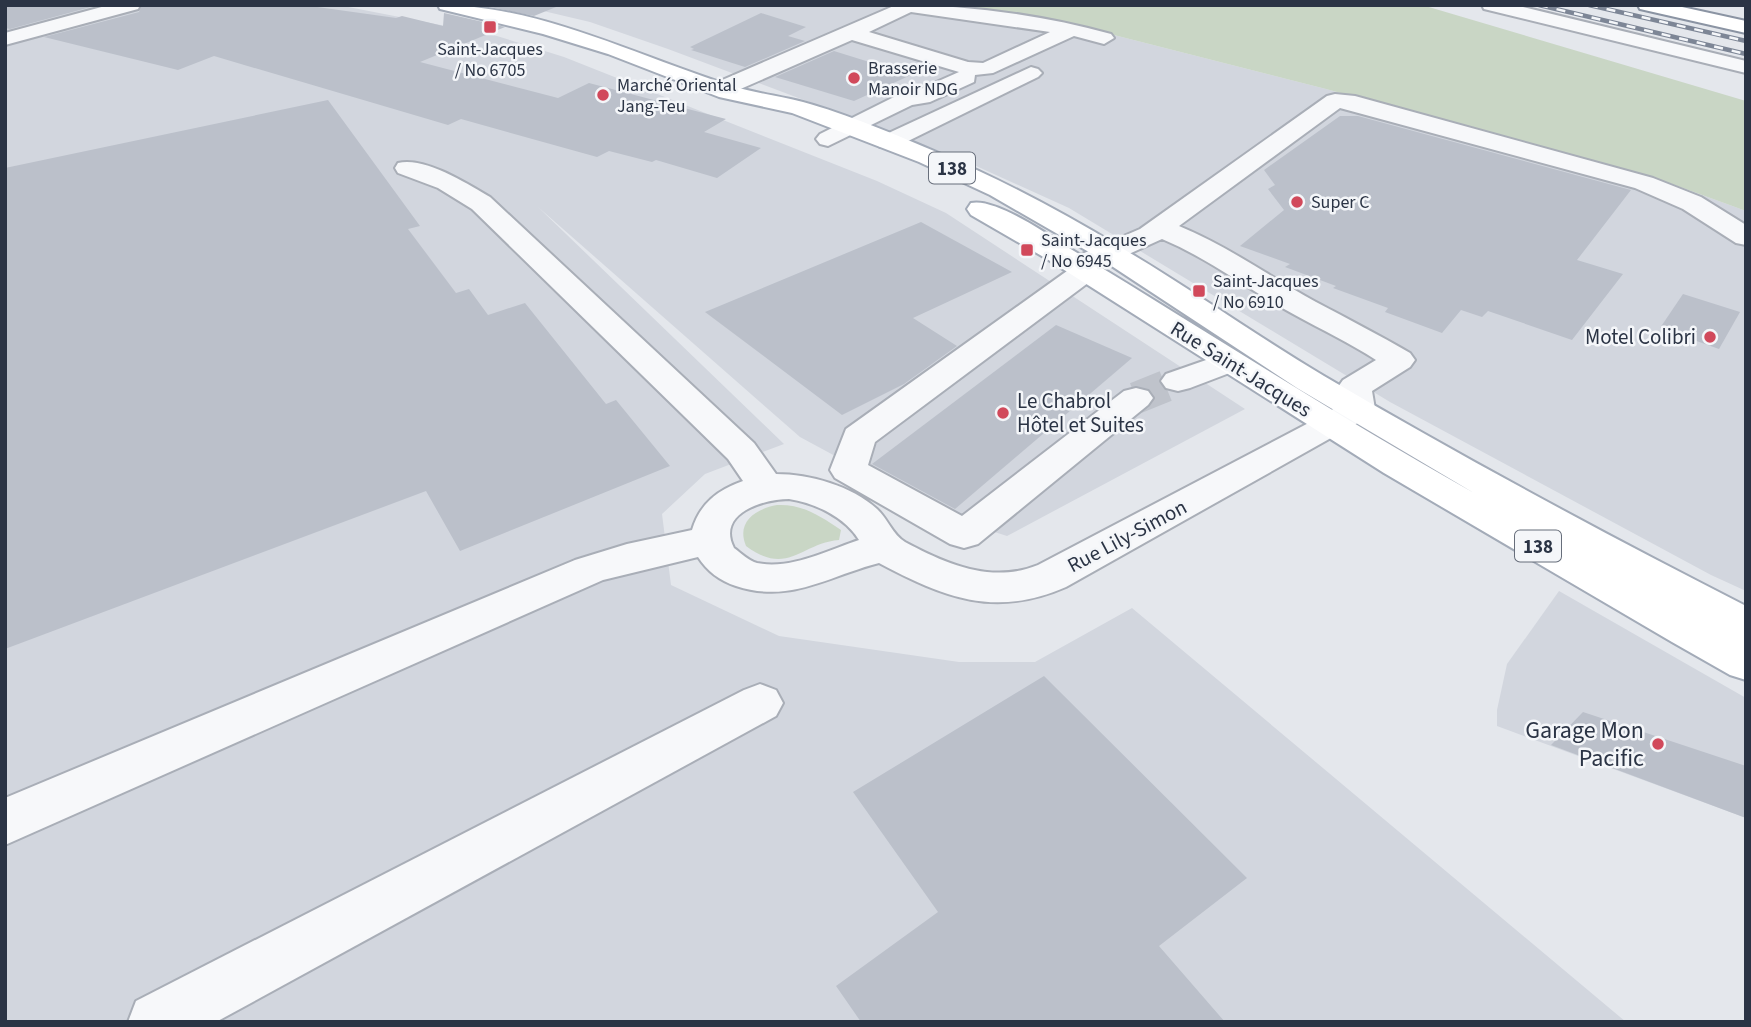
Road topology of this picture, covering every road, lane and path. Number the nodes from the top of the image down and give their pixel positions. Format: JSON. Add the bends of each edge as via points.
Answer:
{"nodes":[{"id":1,"x":131,"y":5,"type":"edge"},
{"id":2,"x":447,"y":5,"type":"edge"},
{"id":3,"x":1490,"y":5,"type":"edge"},
{"id":4,"x":1555,"y":5,"type":"edge"},
{"id":5,"x":1647,"y":5,"type":"edge"},
{"id":6,"x":1746,"y":27,"type":"edge"},
{"id":7,"x":852,"y":33,"type":"junction"},
{"id":8,"x":5,"y":39,"type":"edge"},
{"id":9,"x":1746,"y":50,"type":"edge"},
{"id":10,"x":1049,"y":64,"type":"dead end"},
{"id":11,"x":1746,"y":67,"type":"edge"},
{"id":12,"x":986,"y":69,"type":"junction"},
{"id":13,"x":1018,"y":79,"type":"junction"},
{"id":14,"x":724,"y":90,"type":"junction"},
{"id":15,"x":840,"y":134,"type":"junction"},
{"id":16,"x":888,"y":142,"type":"junction"},
{"id":17,"x":407,"y":168,"type":"dead end"},
{"id":18,"x":1160,"y":228,"type":"junction"},
{"id":19,"x":1746,"y":237,"type":"edge"},
{"id":20,"x":1092,"y":263,"type":"junction"},
{"id":21,"x":1228,"y":362,"type":"junction"},
{"id":22,"x":1178,"y":381,"type":"tunnel mouth"},
{"id":23,"x":1136,"y":398,"type":"tunnel mouth"},
{"id":24,"x":1345,"y":417,"type":"junction"},
{"id":25,"x":766,"y":487,"type":"junction"},
{"id":26,"x":711,"y":540,"type":"junction"},
{"id":27,"x":885,"y":548,"type":"junction"},
{"id":28,"x":1746,"y":626,"type":"edge"},
{"id":29,"x":1746,"y":663,"type":"edge"},
{"id":30,"x":760,"y":703,"type":"dead end"},
{"id":31,"x":5,"y":822,"type":"edge"},
{"id":32,"x":157,"y":1022,"type":"edge"}],
"edges":[{"from":1,"to":8,"type":"street"},
{"from":2,"to":14,"type":"main road","name":"Rue Saint-Jacques","number":"138","via":[[584,40]]},
{"from":3,"to":11,"type":"street"},
{"from":4,"to":9,"type":"street"},
{"from":5,"to":6,"type":"main road"},
{"from":7,"to":12,"type":"street","via":[[967,68]]},
{"from":7,"to":12,"type":"street","via":[[909,6],[1075,40]]},
{"from":7,"to":14,"type":"street"},
{"from":10,"to":13,"type":"street"},
{"from":12,"to":13,"type":"street"},
{"from":12,"to":15,"type":"street","via":[[906,100]]},
{"from":13,"to":16,"type":"street"},
{"from":14,"to":15,"type":"main road","name":"Rue Saint-Jacques","number":"138","via":[[783,103]]},
{"from":15,"to":16,"type":"main road","name":"Rue Saint-Jacques","number":"138"},
{"from":15,"to":20,"type":"main road","name":"Rue Saint-Jacques","number":"138"},
{"from":16,"to":20,"type":"main road","name":"Rue Saint-Jacques","number":"138","via":[[1006,193]]},
{"from":17,"to":25,"type":"street","via":[[447,183],[481,204],[741,451]]},
{"from":18,"to":19,"type":"street","via":[[1335,101],[1347,101],[1644,183],[1692,203]]},
{"from":18,"to":20,"type":"street"},
{"from":18,"to":24,"type":"street","via":[[1198,244],[1399,360],[1355,387]]},
{"from":20,"to":21,"type":"main road","name":"Rue Saint-Jacques","number":"138"},
{"from":20,"to":23,"type":"street","via":[[859,437],[848,471],[964,534]]},
{"from":20,"to":24,"type":"main road","name":"Rue Saint-Jacques","number":"138","via":[[1249,343]]},
{"from":21,"to":22,"type":"street"},
{"from":21,"to":24,"type":"main road","name":"Rue Saint-Jacques","number":"138"},
{"from":24,"to":27,"type":"street","name":"Rue Lily-Simon","via":[[1052,576],[1020,588],[967,586]]},
{"from":24,"to":28,"type":"main road","name":"Rue Saint-Jacques","number":"138"},
{"from":24,"to":29,"type":"main road","name":"Rue Saint-Jacques","number":"138"},
{"from":25,"to":26,"type":"street","via":[[734,499],[720,512]]},
{"from":25,"to":27,"type":"street","via":[[796,486],[836,501],[863,518]]},
{"from":26,"to":27,"type":"street","via":[[729,567],[768,579],[790,578]]},
{"from":26,"to":31,"type":"street","via":[[589,570]]},
{"from":30,"to":32,"type":"street"}]}
